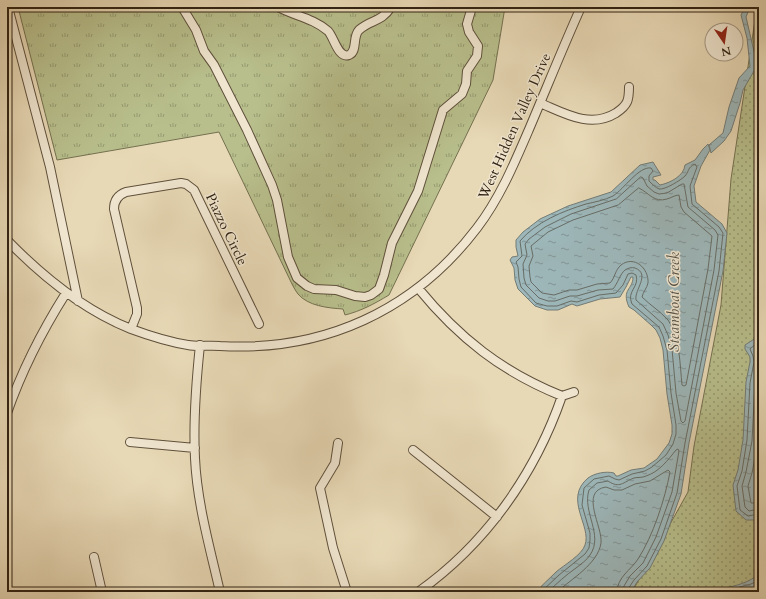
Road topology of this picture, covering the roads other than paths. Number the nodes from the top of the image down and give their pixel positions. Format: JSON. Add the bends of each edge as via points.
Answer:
{"nodes":[{"id":1,"x":8,"y":7,"type":"edge"},
{"id":2,"x":182,"y":7,"type":"edge"},
{"id":3,"x":278,"y":7,"type":"edge"},
{"id":4,"x":390,"y":7,"type":"edge"},
{"id":5,"x":472,"y":7,"type":"edge"},
{"id":6,"x":581,"y":7,"type":"edge"},
{"id":7,"x":629,"y":87,"type":"dead end"},
{"id":8,"x":540,"y":103,"type":"junction"},
{"id":9,"x":7,"y":240,"type":"edge"},
{"id":10,"x":418,"y":288,"type":"junction"},
{"id":11,"x":66,"y":293,"type":"junction"},
{"id":12,"x":78,"y":301,"type":"junction"},
{"id":13,"x":259,"y":324,"type":"dead end"},
{"id":14,"x":131,"y":329,"type":"junction"},
{"id":15,"x":200,"y":345,"type":"junction"},
{"id":16,"x":574,"y":392,"type":"dead end"},
{"id":17,"x":562,"y":396,"type":"junction"},
{"id":18,"x":7,"y":413,"type":"edge"},
{"id":19,"x":130,"y":442,"type":"dead end"},
{"id":20,"x":338,"y":443,"type":"dead end"},
{"id":21,"x":195,"y":448,"type":"junction"},
{"id":22,"x":413,"y":450,"type":"dead end"},
{"id":23,"x":497,"y":516,"type":"junction"},
{"id":24,"x":94,"y":557,"type":"dead end"},
{"id":25,"x":102,"y":592,"type":"edge"},
{"id":26,"x":220,"y":592,"type":"edge"},
{"id":27,"x":347,"y":592,"type":"edge"},
{"id":28,"x":418,"y":592,"type":"edge"}],
"edges":[{"from":1,"to":12,"type":"street","via":[[50,167]]},
{"from":2,"to":5,"type":"street","via":[[247,130],[272,186],[288,257],[297,278],[314,289],[336,290],[365,297],[379,289],[392,243],[418,191],[443,110],[462,94],[467,71],[477,56],[478,46],[467,24]]},
{"from":3,"to":4,"type":"street","via":[[310,19],[324,28],[332,36],[341,53],[346,56],[353,51],[356,33],[383,17]]},
{"from":6,"to":8,"type":"street","name":"West Hidden Valley Drive"},
{"from":7,"to":8,"type":"street","via":[[629,99],[617,112],[602,119],[576,118]]},
{"from":8,"to":10,"type":"street","name":"West Hidden Valley Drive","via":[[491,209],[463,246]]},
{"from":9,"to":11,"type":"street","name":"West Hidden Valley Drive"},
{"from":10,"to":15,"type":"street","name":"West Hidden Valley Drive","via":[[390,308],[368,319],[303,341],[258,347]]},
{"from":10,"to":17,"type":"street","via":[[450,325],[486,355],[528,381]]},
{"from":11,"to":12,"type":"street","name":"West Hidden Valley Drive"},
{"from":11,"to":18,"type":"street","via":[[32,353]]},
{"from":12,"to":14,"type":"street","name":"West Hidden Valley Drive"},
{"from":13,"to":14,"type":"street","name":"Piazzo Circle","via":[[194,190],[182,183],[126,192],[119,196],[114,204],[137,308]]},
{"from":14,"to":15,"type":"street","name":"West Hidden Valley Drive","via":[[170,341]]},
{"from":15,"to":21,"type":"street","via":[[194,404]]},
{"from":16,"to":17,"type":"street"},
{"from":17,"to":23,"type":"street","via":[[539,451]]},
{"from":19,"to":21,"type":"street"},
{"from":20,"to":27,"type":"street","via":[[335,463],[320,488],[333,548]]},
{"from":21,"to":26,"type":"street","via":[[197,483]]},
{"from":22,"to":23,"type":"street"},
{"from":23,"to":28,"type":"street","via":[[464,554]]},
{"from":24,"to":25,"type":"street"}]}
